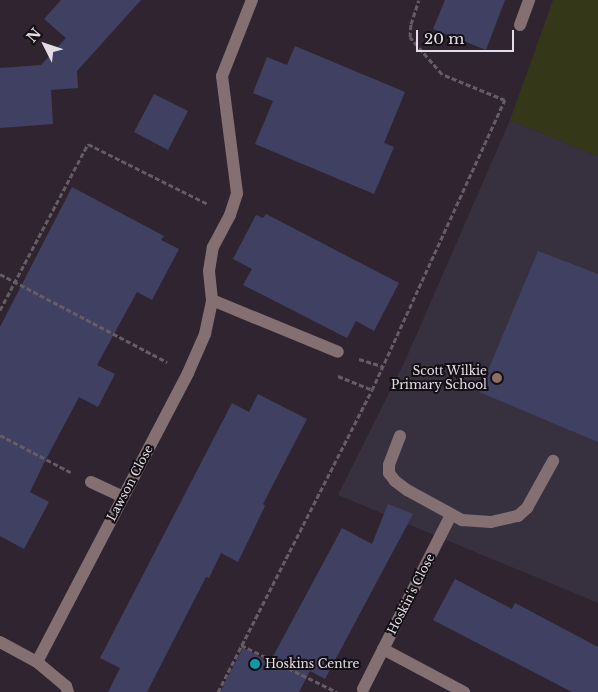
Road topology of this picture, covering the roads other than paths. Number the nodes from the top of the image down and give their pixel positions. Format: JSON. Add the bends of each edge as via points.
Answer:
{"nodes":[{"id":1,"x":529,"y":0,"type":"edge"},
{"id":2,"x":251,"y":3,"type":"edge"},
{"id":3,"x":520,"y":25,"type":"dead end"},
{"id":4,"x":212,"y":300,"type":"junction"},
{"id":5,"x":338,"y":352,"type":"dead end"},
{"id":6,"x":400,"y":436,"type":"dead end"},
{"id":7,"x":552,"y":461,"type":"dead end"},
{"id":8,"x":91,"y":482,"type":"road end"},
{"id":9,"x":123,"y":497,"type":"junction"},
{"id":10,"x":451,"y":515,"type":"junction"},
{"id":11,"x":0,"y":642,"type":"edge"},
{"id":12,"x":382,"y":649,"type":"junction"},
{"id":13,"x":37,"y":662,"type":"junction"},
{"id":14,"x":362,"y":690,"type":"dead end"},
{"id":15,"x":68,"y":692,"type":"edge"},
{"id":16,"x":464,"y":692,"type":"edge"}],
"edges":[{"from":1,"to":3,"type":"street"},
{"from":2,"to":4,"type":"street","name":"Lawson Close","via":[[222,76],[237,193],[230,216],[213,247],[209,271]]},
{"from":4,"to":5,"type":"street"},
{"from":4,"to":9,"type":"street","name":"Lawson Close","via":[[205,334],[188,372]]},
{"from":6,"to":10,"type":"street","via":[[389,473],[407,490]]},
{"from":7,"to":10,"type":"street","via":[[527,508],[518,516],[491,522],[462,520]]},
{"from":8,"to":9,"type":"street"},
{"from":9,"to":13,"type":"street","name":"Lawson Close"},
{"from":10,"to":12,"type":"street","name":"Hoskin's Close"},
{"from":11,"to":13,"type":"street"},
{"from":12,"to":14,"type":"street","name":"Hoskin's Close"},
{"from":12,"to":16,"type":"street","name":"Hoskin's Close"},
{"from":13,"to":15,"type":"street","via":[[66,686]]}]}
